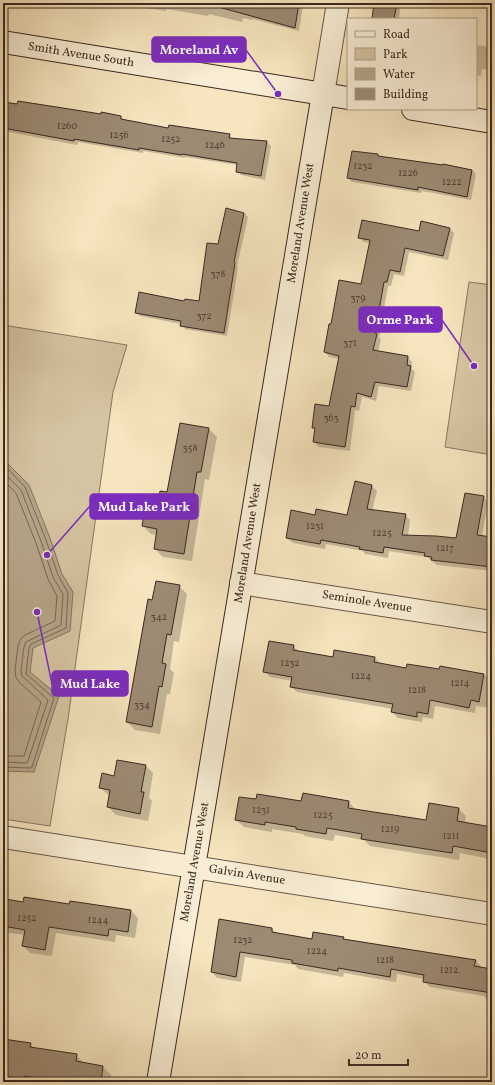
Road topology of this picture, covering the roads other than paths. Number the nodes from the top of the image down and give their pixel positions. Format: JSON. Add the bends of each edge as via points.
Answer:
{"nodes":[{"id":1,"x":338,"y":3,"type":"edge"},
{"id":2,"x":3,"y":42,"type":"edge"},
{"id":3,"x":323,"y":94,"type":"junction"},
{"id":4,"x":347,"y":98,"type":"edge"},
{"id":5,"x":419,"y":110,"type":"edge"},
{"id":6,"x":492,"y":122,"type":"edge"},
{"id":7,"x":241,"y":583,"type":"junction"},
{"id":8,"x":492,"y":622,"type":"edge"},
{"id":9,"x":3,"y":837,"type":"edge"},
{"id":10,"x":194,"y":867,"type":"junction"},
{"id":11,"x":492,"y":914,"type":"edge"},
{"id":12,"x":158,"y":1082,"type":"edge"}],
"edges":[{"from":1,"to":3,"type":"street","name":"Moreland Avenue West"},
{"from":2,"to":3,"type":"street","name":"Smith Avenue South"},
{"from":3,"to":4,"type":"street","name":"Smith Avenue South"},
{"from":3,"to":7,"type":"street","name":"Moreland Avenue West"},
{"from":5,"to":6,"type":"street"},
{"from":7,"to":8,"type":"street","name":"Seminole Avenue"},
{"from":7,"to":10,"type":"street","name":"Moreland Avenue West"},
{"from":9,"to":10,"type":"street","name":"Galvin Avenue"},
{"from":10,"to":11,"type":"street","name":"Galvin Avenue"},
{"from":10,"to":12,"type":"street","name":"Moreland Avenue West"}]}
